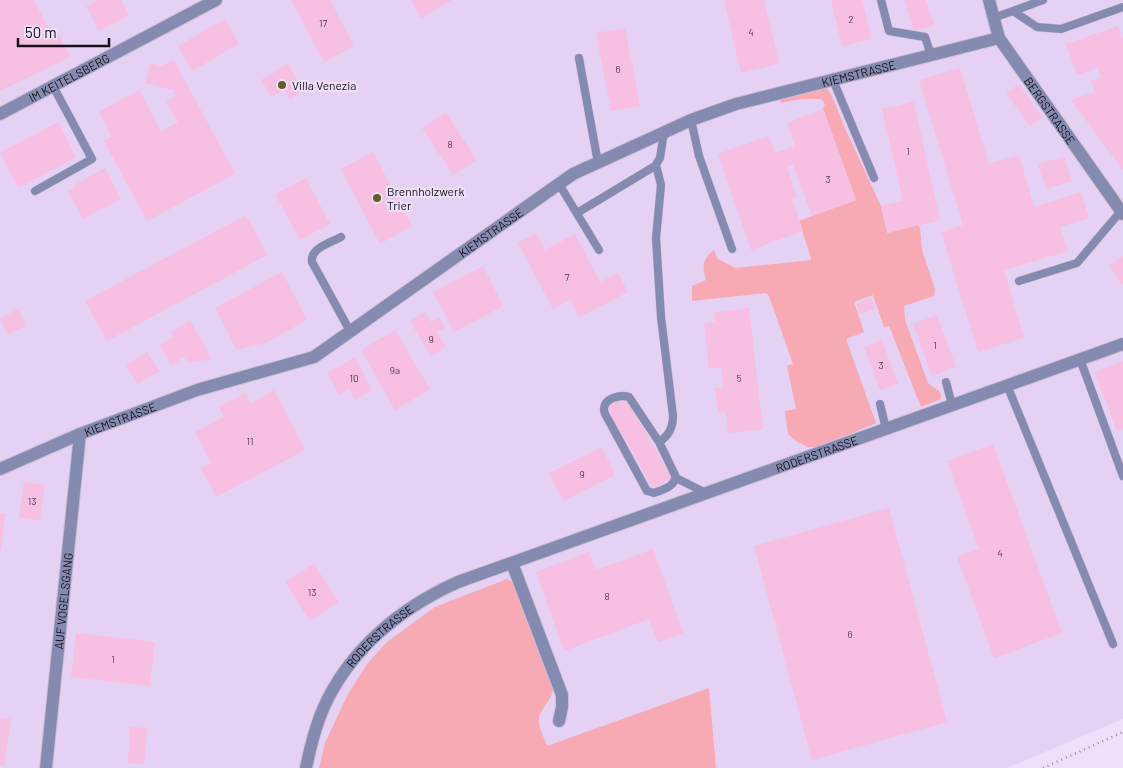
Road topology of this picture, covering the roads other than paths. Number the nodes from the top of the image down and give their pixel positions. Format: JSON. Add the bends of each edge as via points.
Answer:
{"nodes":[{"id":1,"x":216,"y":0,"type":"edge"},
{"id":2,"x":881,"y":0,"type":"edge"},
{"id":3,"x":989,"y":0,"type":"edge"},
{"id":4,"x":1043,"y":0,"type":"edge"},
{"id":5,"x":1123,"y":7,"type":"edge"},
{"id":6,"x":1013,"y":11,"type":"junction"},
{"id":7,"x":994,"y":18,"type":"junction"},
{"id":8,"x":999,"y":38,"type":"junction"},
{"id":9,"x":931,"y":55,"type":"junction"},
{"id":10,"x":579,"y":58,"type":"dead end"},
{"id":11,"x":833,"y":80,"type":"junction"},
{"id":12,"x":53,"y":86,"type":"junction"},
{"id":13,"x":0,"y":114,"type":"edge"},
{"id":14,"x":691,"y":120,"type":"junction"},
{"id":15,"x":664,"y":132,"type":"junction"},
{"id":16,"x":598,"y":163,"type":"junction"},
{"id":17,"x":656,"y":165,"type":"junction"},
{"id":18,"x":874,"y":178,"type":"dead end"},
{"id":19,"x":559,"y":184,"type":"junction"},
{"id":20,"x":35,"y":191,"type":"dead end"},
{"id":21,"x":1122,"y":212,"type":"edge"},
{"id":22,"x":577,"y":213,"type":"junction"},
{"id":23,"x":341,"y":237,"type":"dead end"},
{"id":24,"x":732,"y":249,"type":"dead end"},
{"id":25,"x":599,"y":250,"type":"dead end"},
{"id":26,"x":1019,"y":281,"type":"dead end"},
{"id":27,"x":350,"y":332,"type":"junction"},
{"id":28,"x":1123,"y":344,"type":"edge"},
{"id":29,"x":1080,"y":359,"type":"junction"},
{"id":30,"x":946,"y":382,"type":"dead end"},
{"id":31,"x":1007,"y":385,"type":"junction"},
{"id":32,"x":880,"y":404,"type":"dead end"},
{"id":33,"x":952,"y":405,"type":"junction"},
{"id":34,"x":886,"y":429,"type":"junction"},
{"id":35,"x":80,"y":434,"type":"junction"},
{"id":36,"x":659,"y":442,"type":"junction"},
{"id":37,"x":0,"y":469,"type":"edge"},
{"id":38,"x":1123,"y":476,"type":"edge"},
{"id":39,"x":676,"y":478,"type":"junction"},
{"id":40,"x":706,"y":493,"type":"junction"},
{"id":41,"x":512,"y":563,"type":"junction"},
{"id":42,"x":1113,"y":644,"type":"dead end"},
{"id":43,"x":559,"y":721,"type":"dead end"},
{"id":44,"x":46,"y":768,"type":"edge"},
{"id":45,"x":306,"y":768,"type":"edge"}],
"edges":[{"from":1,"to":12,"type":"street","name":"IM KEITELSBERG"},
{"from":2,"to":9,"type":"lane","via":[[889,31],[925,37]]},
{"from":3,"to":7,"type":"street","name":"BERGSTRASSE"},
{"from":4,"to":6,"type":"lane"},
{"from":5,"to":6,"type":"lane","via":[[1061,28],[1037,27]]},
{"from":6,"to":7,"type":"lane"},
{"from":7,"to":8,"type":"street","name":"BERGSTRASSE"},
{"from":8,"to":9,"type":"street","name":"KIEMSTRASSE"},
{"from":8,"to":21,"type":"street","name":"BERGSTRASSE"},
{"from":9,"to":11,"type":"street","name":"KIEMSTRASSE"},
{"from":10,"to":16,"type":"lane"},
{"from":11,"to":14,"type":"street","name":"KIEMSTRASSE","via":[[736,104]]},
{"from":11,"to":18,"type":"lane"},
{"from":12,"to":13,"type":"street","name":"IM KEITELSBERG"},
{"from":12,"to":20,"type":"lane","via":[[92,159]]},
{"from":14,"to":15,"type":"street","name":"KIEMSTRASSE"},
{"from":14,"to":24,"type":"lane","via":[[699,156]]},
{"from":15,"to":16,"type":"street","name":"KIEMSTRASSE"},
{"from":15,"to":17,"type":"lane"},
{"from":16,"to":19,"type":"street","name":"KIEMSTRASSE"},
{"from":17,"to":22,"type":"lane"},
{"from":17,"to":36,"type":"lane","via":[[661,185],[656,238],[661,317],[673,416],[669,433]]},
{"from":19,"to":22,"type":"lane"},
{"from":19,"to":27,"type":"street","name":"KIEMSTRASSE"},
{"from":21,"to":26,"type":"lane","via":[[1077,263]]},
{"from":22,"to":25,"type":"lane"},
{"from":23,"to":27,"type":"lane","via":[[312,254],[311,258]]},
{"from":27,"to":35,"type":"street","name":"KIEMSTRASSE","via":[[314,357],[197,390]]},
{"from":28,"to":29,"type":"street","name":"RODERSTRASSE"},
{"from":29,"to":31,"type":"street","name":"RODERSTRASSE"},
{"from":29,"to":38,"type":"lane"},
{"from":30,"to":33,"type":"lane"},
{"from":31,"to":33,"type":"street","name":"RODERSTRASSE"},
{"from":31,"to":42,"type":"lane"},
{"from":32,"to":34,"type":"lane"},
{"from":33,"to":34,"type":"street","name":"RODERSTRASSE"},
{"from":34,"to":40,"type":"street","name":"RODERSTRASSE"},
{"from":35,"to":37,"type":"street","name":"KIEMSTRASSE"},
{"from":35,"to":44,"type":"street","name":"AUF VOGELSGANG"},
{"from":36,"to":39,"type":"lane"},
{"from":36,"to":39,"type":"lane","via":[[631,398],[625,396],[607,401],[604,409],[609,422],[647,491],[655,493],[673,485]]},
{"from":39,"to":40,"type":"lane"},
{"from":40,"to":41,"type":"street","name":"RODERSTRASSE"},
{"from":41,"to":43,"type":"street","via":[[562,695]]},
{"from":41,"to":45,"type":"street","name":"RODERSTRASSE","via":[[435,592],[406,610],[367,642],[323,708]]}]}
